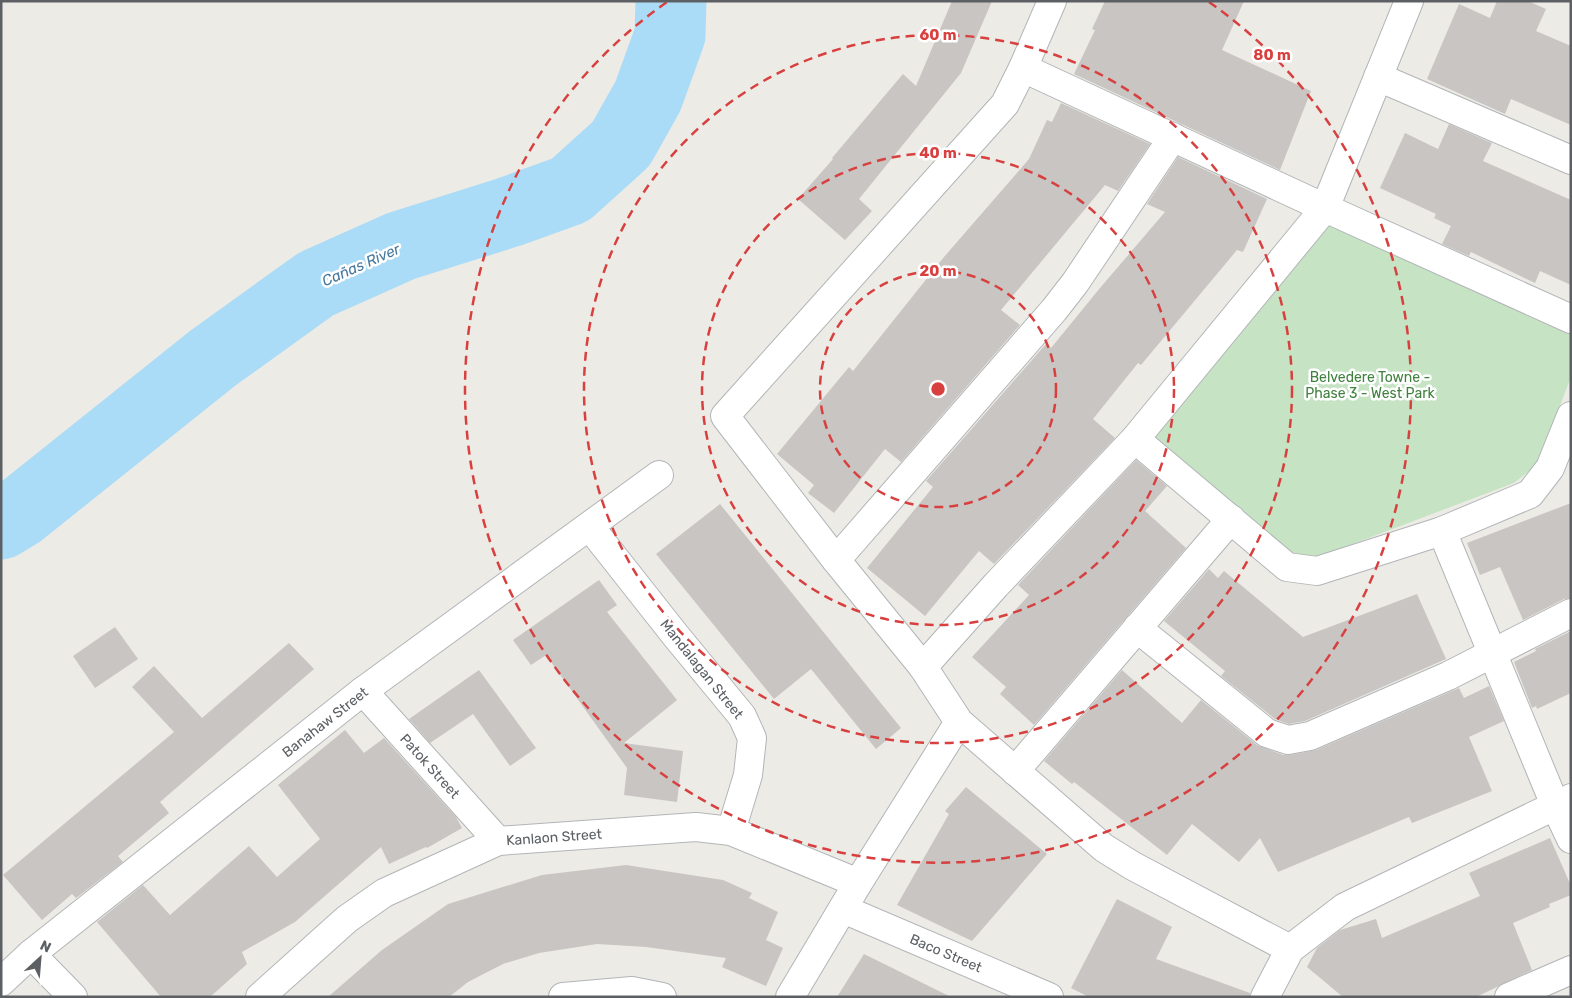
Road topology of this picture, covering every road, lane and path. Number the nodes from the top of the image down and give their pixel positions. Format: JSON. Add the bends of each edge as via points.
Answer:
{"nodes":[{"id":1,"x":1052,"y":1,"type":"edge"},
{"id":2,"x":1409,"y":1,"type":"edge"},
{"id":3,"x":1024,"y":68,"type":"junction"},
{"id":4,"x":1378,"y":76,"type":"junction"},
{"id":5,"x":1173,"y":137,"type":"junction"},
{"id":6,"x":1571,"y":160,"type":"edge"},
{"id":7,"x":1325,"y":208,"type":"junction"},
{"id":8,"x":1571,"y":319,"type":"edge"},
{"id":9,"x":1571,"y":416,"type":"edge"},
{"id":10,"x":1135,"y":439,"type":"junction"},
{"id":11,"x":659,"y":475,"type":"dead end"},
{"id":12,"x":1231,"y":520,"type":"junction"},
{"id":13,"x":590,"y":527,"type":"junction"},
{"id":14,"x":1442,"y":531,"type":"junction"},
{"id":15,"x":836,"y":560,"type":"junction"},
{"id":16,"x":1571,"y":613,"type":"edge"},
{"id":17,"x":1137,"y":628,"type":"junction"},
{"id":18,"x":1492,"y":653,"type":"junction"},
{"id":19,"x":923,"y":667,"type":"junction"},
{"id":20,"x":363,"y":691,"type":"junction"},
{"id":21,"x":959,"y":722,"type":"junction"},
{"id":22,"x":1015,"y":771,"type":"junction"},
{"id":23,"x":1563,"y":801,"type":"edge"},
{"id":24,"x":731,"y":831,"type":"junction"},
{"id":25,"x":1571,"y":839,"type":"edge"},
{"id":26,"x":498,"y":841,"type":"junction"},
{"id":27,"x":858,"y":883,"type":"junction"},
{"id":28,"x":843,"y":909,"type":"junction"},
{"id":29,"x":1290,"y":949,"type":"junction"},
{"id":30,"x":31,"y":954,"type":"junction"},
{"id":31,"x":1571,"y":970,"type":"edge"},
{"id":32,"x":1,"y":982,"type":"edge"},
{"id":33,"x":73,"y":997,"type":"edge"},
{"id":34,"x":260,"y":997,"type":"edge"},
{"id":35,"x":563,"y":997,"type":"edge"},
{"id":36,"x":662,"y":997,"type":"edge"},
{"id":37,"x":790,"y":997,"type":"edge"},
{"id":38,"x":1049,"y":997,"type":"edge"},
{"id":39,"x":1265,"y":997,"type":"edge"},
{"id":40,"x":1509,"y":997,"type":"edge"}],
"edges":[{"from":1,"to":3,"type":"street"},
{"from":2,"to":4,"type":"street"},
{"from":3,"to":5,"type":"street"},
{"from":3,"to":15,"type":"street","via":[[1005,104],[725,416]]},
{"from":4,"to":6,"type":"street"},
{"from":4,"to":7,"type":"street"},
{"from":5,"to":7,"type":"street"},
{"from":5,"to":15,"type":"street","via":[[1054,310]]},
{"from":7,"to":8,"type":"street"},
{"from":7,"to":10,"type":"street"},
{"from":9,"to":14,"type":"street","via":[[1550,468],[1530,494]]},
{"from":10,"to":12,"type":"street"},
{"from":10,"to":19,"type":"street"},
{"from":11,"to":13,"type":"street","name":"Banahaw Street"},
{"from":12,"to":14,"type":"street","via":[[1287,568],[1318,571]]},
{"from":12,"to":17,"type":"street"},
{"from":13,"to":20,"type":"street","name":"Banahaw Street"},
{"from":13,"to":24,"type":"street","name":"Mandalagan Street","via":[[746,724],[752,738],[748,775]]},
{"from":14,"to":18,"type":"street"},
{"from":15,"to":19,"type":"street"},
{"from":16,"to":18,"type":"street"},
{"from":17,"to":18,"type":"street","via":[[1267,733],[1288,740],[1310,736],[1448,676]]},
{"from":17,"to":22,"type":"street"},
{"from":18,"to":23,"type":"street"},
{"from":19,"to":21,"type":"street"},
{"from":20,"to":26,"type":"street","name":"Patok Street"},
{"from":20,"to":30,"type":"street","name":"Banahaw Street"},
{"from":21,"to":22,"type":"street"},
{"from":21,"to":27,"type":"street"},
{"from":22,"to":29,"type":"street","via":[[1104,848]]},
{"from":23,"to":25,"type":"street"},
{"from":23,"to":29,"type":"street","via":[[1345,908]]},
{"from":24,"to":26,"type":"street","name":"Kanlaon Street","via":[[696,827]]},
{"from":24,"to":27,"type":"street","name":"Kanlaon Street"},
{"from":26,"to":34,"type":"street","name":"Kanlaon Street","via":[[384,893],[347,919]]},
{"from":27,"to":28,"type":"street"},
{"from":28,"to":37,"type":"street"},
{"from":28,"to":38,"type":"street","name":"Baco Street"},
{"from":29,"to":39,"type":"street"},
{"from":30,"to":32,"type":"street","name":"Banahaw Street"},
{"from":30,"to":33,"type":"street"},
{"from":31,"to":40,"type":"street"},
{"from":35,"to":36,"type":"street","via":[[632,991]]}]}
